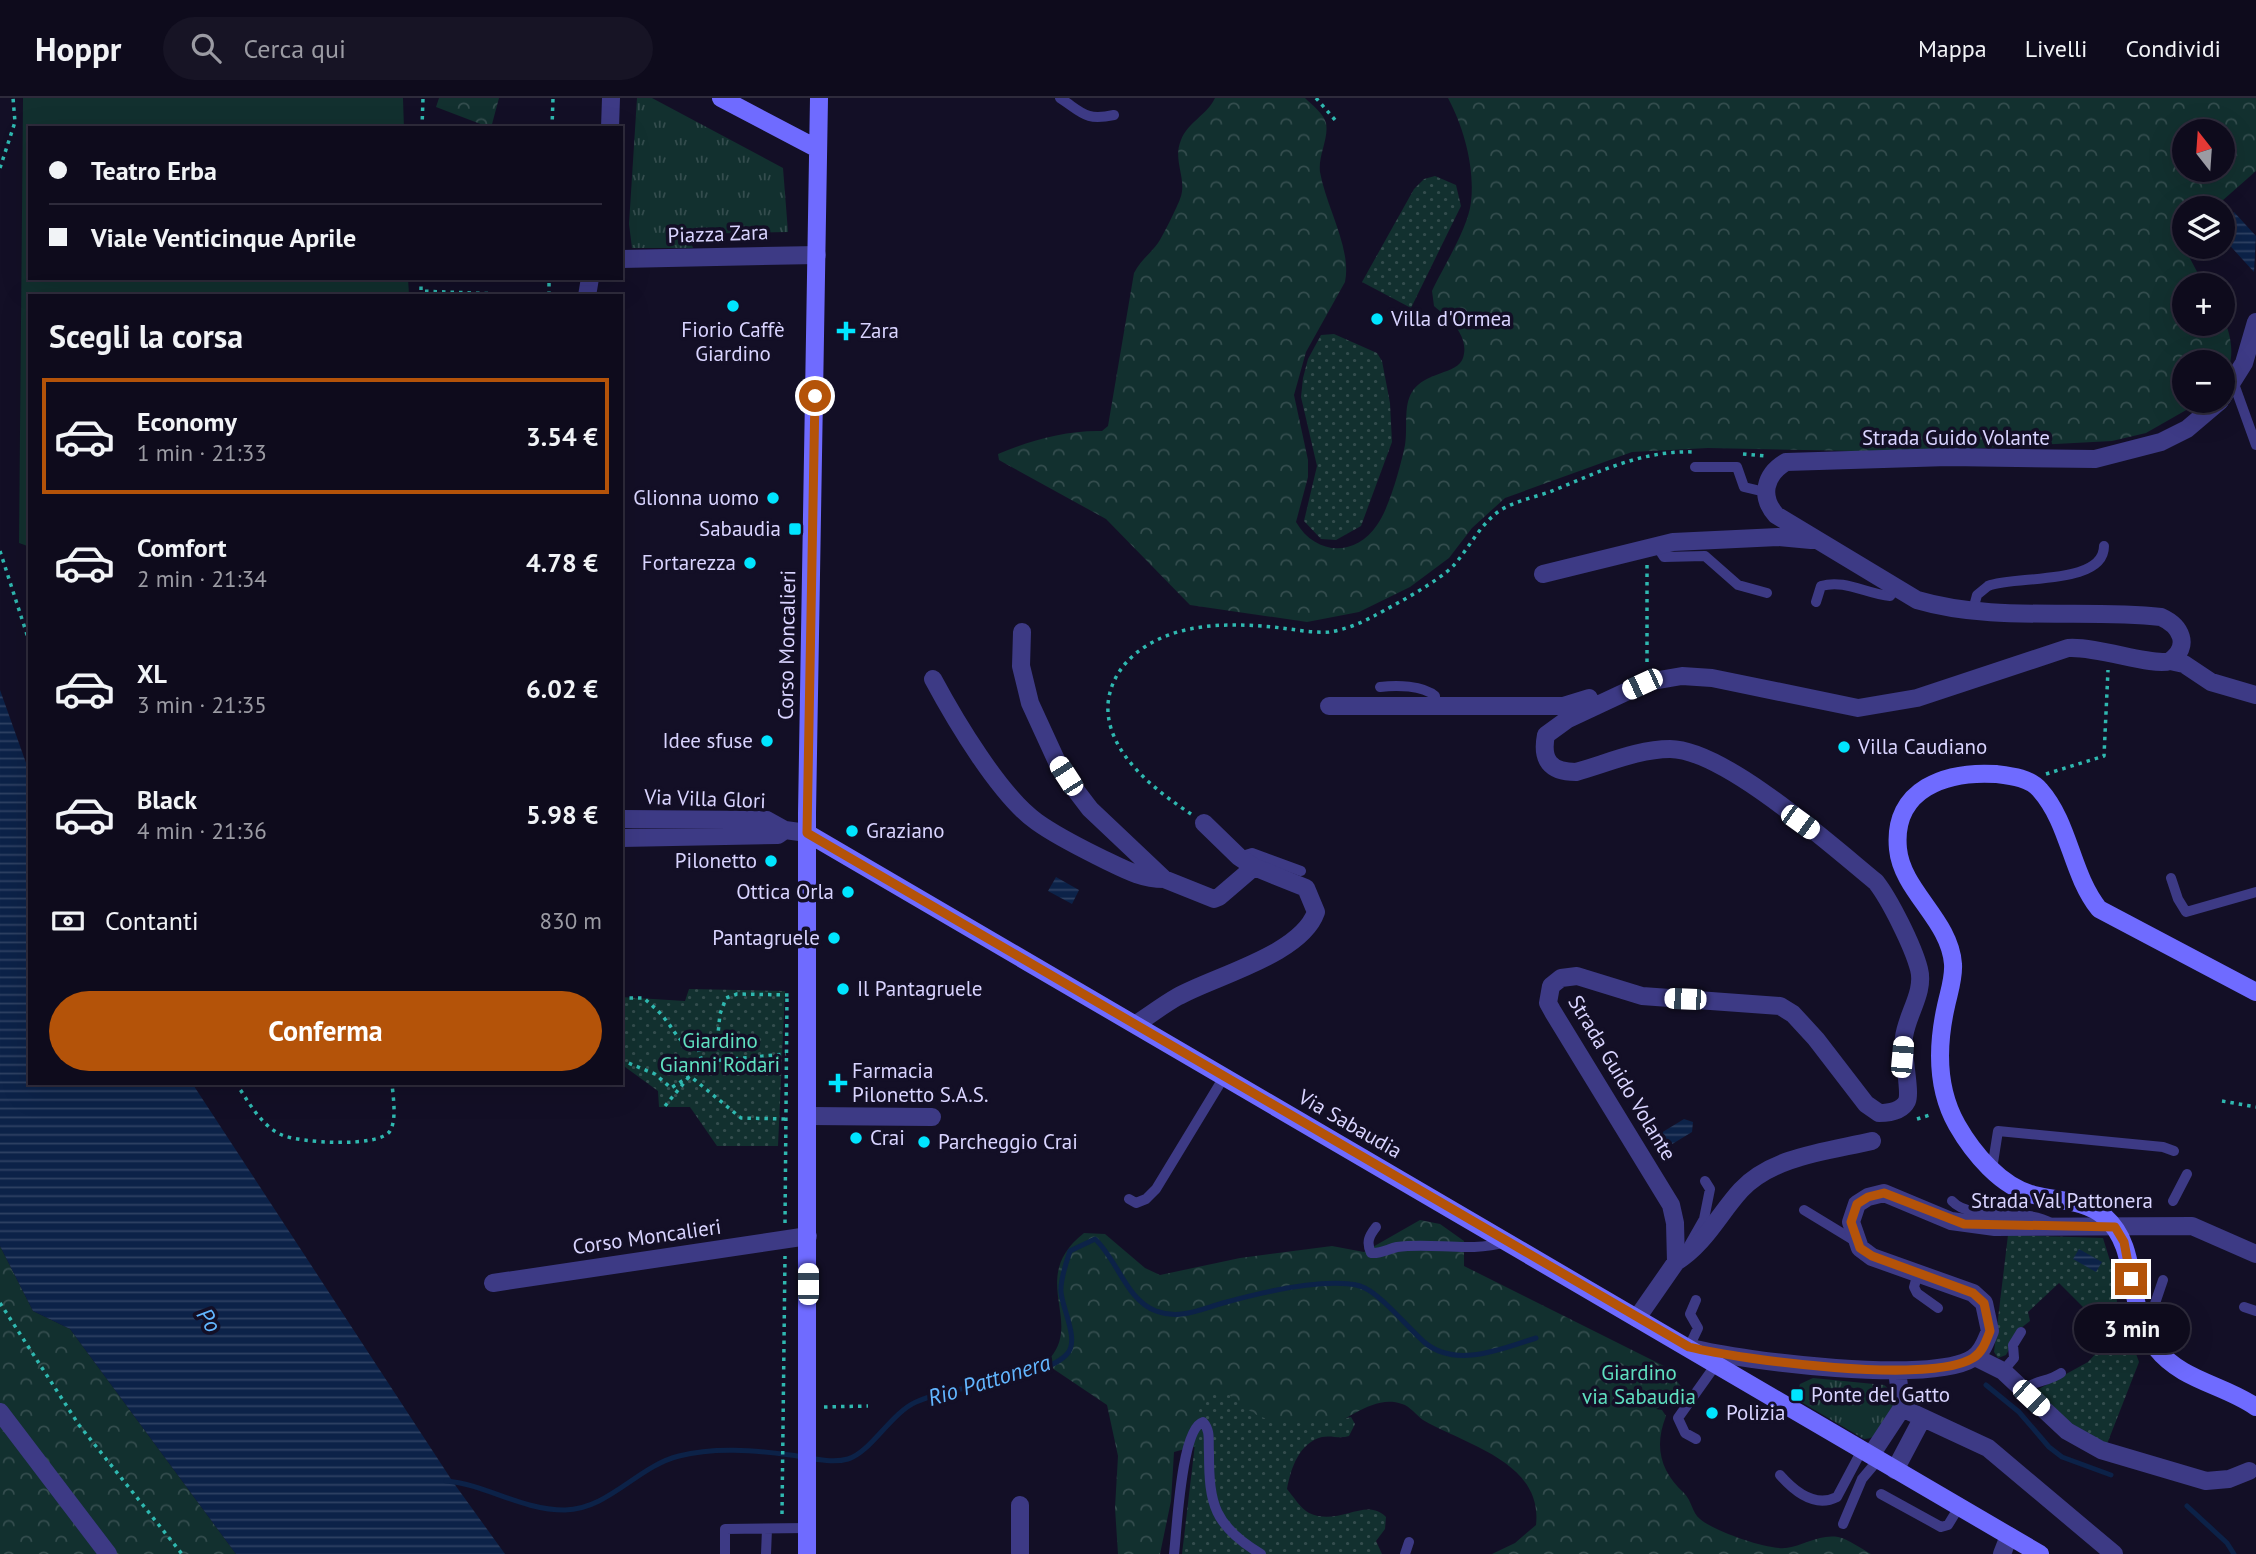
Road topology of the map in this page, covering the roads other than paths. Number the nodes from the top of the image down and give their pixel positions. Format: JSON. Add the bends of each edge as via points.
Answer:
{"nodes":[{"id":1,"x":611,"y":98,"type":"edge"},
{"id":2,"x":721,"y":98,"type":"edge"},
{"id":3,"x":819,"y":98,"type":"edge"},
{"id":4,"x":1060,"y":98,"type":"edge"},
{"id":5,"x":1114,"y":115,"type":"dead end"},
{"id":6,"x":610,"y":126,"type":"edge"},
{"id":7,"x":818,"y":149,"type":"junction"},
{"id":8,"x":817,"y":255,"type":"junction"},
{"id":9,"x":623,"y":259,"type":"edge"},
{"id":10,"x":2256,"y":322,"type":"edge"},
{"id":11,"x":2235,"y":378,"type":"edge"},
{"id":12,"x":2235,"y":410,"type":"edge"},
{"id":13,"x":2204,"y":413,"type":"edge"},
{"id":14,"x":2256,"y":445,"type":"edge"},
{"id":15,"x":1695,"y":467,"type":"dead end"},
{"id":16,"x":1765,"y":492,"type":"junction"},
{"id":17,"x":1814,"y":540,"type":"junction"},
{"id":18,"x":1653,"y":546,"type":"junction"},
{"id":19,"x":2104,"y":546,"type":"dead end"},
{"id":20,"x":1543,"y":574,"type":"dead end"},
{"id":21,"x":1895,"y":589,"type":"junction"},
{"id":22,"x":1767,"y":593,"type":"dead end"},
{"id":23,"x":1816,"y":603,"type":"dead end"},
{"id":24,"x":1973,"y":610,"type":"junction"},
{"id":25,"x":1021,"y":632,"type":"dead end"},
{"id":26,"x":2171,"y":661,"type":"junction"},
{"id":27,"x":933,"y":679,"type":"dead end"},
{"id":28,"x":1645,"y":683,"type":"junction"},
{"id":29,"x":1380,"y":687,"type":"dead end"},
{"id":30,"x":2256,"y":695,"type":"edge"},
{"id":31,"x":1329,"y":706,"type":"dead end"},
{"id":32,"x":1436,"y":706,"type":"junction"},
{"id":33,"x":623,"y":819,"type":"edge"},
{"id":34,"x":1204,"y":823,"type":"road end"},
{"id":35,"x":785,"y":830,"type":"junction"},
{"id":36,"x":807,"y":833,"type":"junction"},
{"id":37,"x":623,"y":838,"type":"edge"},
{"id":38,"x":1246,"y":862,"type":"junction"},
{"id":39,"x":1301,"y":870,"type":"dead end"},
{"id":40,"x":2171,"y":878,"type":"dead end"},
{"id":41,"x":1164,"y":879,"type":"junction"},
{"id":42,"x":2256,"y":892,"type":"edge"},
{"id":43,"x":2256,"y":992,"type":"edge"},
{"id":44,"x":1136,"y":1024,"type":"junction"},
{"id":45,"x":1224,"y":1077,"type":"junction"},
{"id":46,"x":809,"y":1116,"type":"junction"},
{"id":47,"x":932,"y":1116,"type":"dead end"},
{"id":48,"x":1872,"y":1141,"type":"dead end"},
{"id":49,"x":2174,"y":1151,"type":"dead end"},
{"id":50,"x":1992,"y":1168,"type":"junction"},
{"id":51,"x":2187,"y":1174,"type":"dead end"},
{"id":52,"x":1705,"y":1181,"type":"dead end"},
{"id":53,"x":1129,"y":1199,"type":"dead end"},
{"id":54,"x":1952,"y":1201,"type":"dead end"},
{"id":55,"x":2173,"y":1201,"type":"dead end"},
{"id":56,"x":1804,"y":1210,"type":"dead end"},
{"id":57,"x":2054,"y":1225,"type":"junction"},
{"id":58,"x":1376,"y":1227,"type":"dead end"},
{"id":59,"x":2115,"y":1227,"type":"junction"},
{"id":60,"x":808,"y":1236,"type":"junction"},
{"id":61,"x":1855,"y":1241,"type":"junction"},
{"id":62,"x":1506,"y":1242,"type":"junction"},
{"id":63,"x":2256,"y":1254,"type":"edge"},
{"id":64,"x":1676,"y":1262,"type":"junction"},
{"id":65,"x":1918,"y":1273,"type":"junction"},
{"id":66,"x":2162,"y":1280,"type":"dead end"},
{"id":67,"x":493,"y":1283,"type":"dead end"},
{"id":68,"x":1696,"y":1300,"type":"dead end"},
{"id":69,"x":2244,"y":1307,"type":"dead end"},
{"id":70,"x":1938,"y":1308,"type":"dead end"},
{"id":71,"x":2256,"y":1311,"type":"edge"},
{"id":72,"x":1637,"y":1318,"type":"junction"},
{"id":73,"x":2021,"y":1332,"type":"dead end"},
{"id":74,"x":2146,"y":1332,"type":"junction"},
{"id":75,"x":1689,"y":1347,"type":"junction"},
{"id":76,"x":1975,"y":1357,"type":"junction"},
{"id":77,"x":1717,"y":1363,"type":"junction"},
{"id":78,"x":1897,"y":1371,"type":"junction"},
{"id":79,"x":2003,"y":1371,"type":"junction"},
{"id":80,"x":2061,"y":1373,"type":"dead end"},
{"id":81,"x":2022,"y":1390,"type":"junction"},
{"id":82,"x":2256,"y":1407,"type":"edge"},
{"id":83,"x":1902,"y":1408,"type":"junction"},
{"id":84,"x":0,"y":1412,"type":"edge"},
{"id":85,"x":1922,"y":1419,"type":"junction"},
{"id":86,"x":1696,"y":1439,"type":"dead end"},
{"id":87,"x":1870,"y":1455,"type":"junction"},
{"id":88,"x":1895,"y":1470,"type":"junction"},
{"id":89,"x":2249,"y":1471,"type":"dead end"},
{"id":90,"x":1780,"y":1475,"type":"dead end"},
{"id":91,"x":1881,"y":1494,"type":"dead end"},
{"id":92,"x":1020,"y":1505,"type":"dead end"},
{"id":93,"x":1959,"y":1507,"type":"junction"},
{"id":94,"x":1843,"y":1524,"type":"dead end"},
{"id":95,"x":808,"y":1528,"type":"junction"},
{"id":96,"x":767,"y":1529,"type":"junction"},
{"id":97,"x":2009,"y":1536,"type":"junction"},
{"id":98,"x":1409,"y":1542,"type":"dead end"},
{"id":99,"x":108,"y":1554,"type":"edge"},
{"id":100,"x":724,"y":1554,"type":"edge"},
{"id":101,"x":766,"y":1554,"type":"edge"},
{"id":102,"x":807,"y":1554,"type":"edge"},
{"id":103,"x":1020,"y":1554,"type":"edge"},
{"id":104,"x":1174,"y":1554,"type":"edge"},
{"id":105,"x":1261,"y":1554,"type":"edge"},
{"id":106,"x":1405,"y":1554,"type":"edge"},
{"id":107,"x":2002,"y":1554,"type":"edge"},
{"id":108,"x":2040,"y":1554,"type":"edge"},
{"id":109,"x":2114,"y":1554,"type":"edge"}],
"edges":[{"from":1,"to":6,"type":"street"},
{"from":2,"to":7,"type":"street"},
{"from":3,"to":7,"type":"street","name":"Corso Moncalieri"},
{"from":4,"to":5,"type":"lane","via":[[1095,119]]},
{"from":7,"to":8,"type":"street","name":"Corso Moncalieri"},
{"from":8,"to":9,"type":"street","name":"Piazza Zara"},
{"from":8,"to":36,"type":"street","name":"Corso Moncalieri"},
{"from":10,"to":11,"type":"street","name":"Strada Guido Volante"},
{"from":12,"to":14,"type":"lane"},
{"from":13,"to":16,"type":"street","name":"Strada Guido Volante","via":[[2187,429],[2161,442],[2095,459],[1786,462],[1770,478]]},
{"from":15,"to":16,"type":"lane","via":[[1737,467],[1744,487]]},
{"from":16,"to":17,"type":"street","via":[[1776,514]]},
{"from":17,"to":18,"type":"street","via":[[1778,537]]},
{"from":17,"to":21,"type":"street"},
{"from":18,"to":20,"type":"street"},
{"from":18,"to":22,"type":"lane","via":[[1664,556],[1704,556],[1738,585]]},
{"from":19,"to":24,"type":"lane","via":[[2098,564],[2083,572],[1988,586],[1978,595]]},
{"from":21,"to":23,"type":"lane","via":[[1890,596],[1840,583],[1825,584]]},
{"from":21,"to":24,"type":"street","via":[[1941,607]]},
{"from":24,"to":26,"type":"street","via":[[2161,617],[2179,628],[2182,636],[2179,652]]},
{"from":25,"to":41,"type":"street","via":[[1021,666],[1030,704],[1058,764],[1090,810]]},
{"from":26,"to":28,"type":"street","name":"Strada Guido Volante","via":[[2086,647],[2060,650],[1917,698],[1858,708],[1712,678],[1682,676]]},
{"from":26,"to":30,"type":"street","name":"Strada Guido Volante","via":[[2211,682]]},
{"from":27,"to":41,"type":"street","via":[[1012,800],[1036,821],[1071,844],[1138,876]]},
{"from":28,"to":32,"type":"street","name":"Strada Guido Volante","via":[[1627,679],[1573,705]]},
{"from":28,"to":64,"type":"street","name":"Strada Guido Volante","via":[[1553,728],[1544,746],[1547,764],[1576,772],[1653,750],[1673,749],[1719,764],[1876,881],[1915,959],[1920,981],[1904,1033],[1902,1057],[1909,1092],[1895,1111],[1879,1113],[1866,1104],[1804,1025],[1780,1006],[1643,996],[1577,976],[1561,978],[1551,986],[1548,1003],[1671,1205]]},
{"from":29,"to":32,"type":"lane","via":[[1397,685],[1430,692]]},
{"from":31,"to":32,"type":"street","name":"Strada Guido Volante"},
{"from":33,"to":35,"type":"street","name":"Via Villa Glori","via":[[767,820]]},
{"from":34,"to":38,"type":"street"},
{"from":35,"to":36,"type":"street","name":"Via Villa Glori"},
{"from":35,"to":37,"type":"street","name":"Via Villa Glori","via":[[778,835]]},
{"from":36,"to":44,"type":"street","name":"Via Sabaudia"},
{"from":36,"to":46,"type":"street","name":"Corso Moncalieri"},
{"from":38,"to":39,"type":"lane","via":[[1252,853]]},
{"from":38,"to":41,"type":"street","via":[[1227,892],[1214,899]]},
{"from":38,"to":44,"type":"street","via":[[1306,887],[1315,905],[1313,919],[1273,952],[1177,997]]},
{"from":40,"to":42,"type":"lane","via":[[2186,912]]},
{"from":43,"to":50,"type":"street","via":[[2099,909],[2086,889],[2056,814],[2039,788],[2026,780],[1975,773],[1934,781],[1908,806],[1898,842],[1905,871],[1942,933],[1953,963],[1939,1045],[1948,1103],[1970,1146]]},
{"from":44,"to":45,"type":"street","name":"Via Sabaudia"},
{"from":45,"to":53,"type":"lane","via":[[1156,1189],[1136,1203]]},
{"from":45,"to":62,"type":"street","name":"Via Sabaudia"},
{"from":46,"to":47,"type":"street"},
{"from":46,"to":60,"type":"street","name":"Corso Moncalieri"},
{"from":48,"to":64,"type":"street","via":[[1771,1167],[1742,1189],[1691,1252]]},
{"from":49,"to":50,"type":"lane","via":[[1998,1131]]},
{"from":50,"to":59,"type":"street","via":[[2022,1191],[2092,1208]]},
{"from":51,"to":55,"type":"lane"},
{"from":52,"to":64,"type":"lane","via":[[1710,1194],[1704,1219]]},
{"from":54,"to":57,"type":"lane","via":[[1965,1211],[2024,1214]]},
{"from":56,"to":61,"type":"lane"},
{"from":57,"to":59,"type":"street","name":"Strada Val Pattonera"},
{"from":57,"to":61,"type":"street","name":"Strada Val Pattonera","via":[[1964,1224],[1884,1193],[1857,1204],[1851,1222]]},
{"from":58,"to":62,"type":"lane","via":[[1368,1246],[1378,1254],[1398,1247],[1484,1249]]},
{"from":59,"to":63,"type":"street","name":"Strada Val Pattonera","via":[[2192,1226]]},
{"from":59,"to":74,"type":"street","via":[[2126,1250],[2134,1301]]},
{"from":60,"to":67,"type":"street","name":"Corso Moncalieri"},
{"from":60,"to":95,"type":"street","name":"Corso Moncalieri"},
{"from":61,"to":65,"type":"street","via":[[1872,1256]]},
{"from":62,"to":72,"type":"street","name":"Via Sabaudia"},
{"from":64,"to":72,"type":"street"},
{"from":65,"to":70,"type":"lane","via":[[1917,1293]]},
{"from":65,"to":76,"type":"street","via":[[1973,1293],[1984,1303],[1990,1331]]},
{"from":66,"to":74,"type":"lane"},
{"from":68,"to":75,"type":"lane","via":[[1690,1314],[1698,1328]]},
{"from":69,"to":71,"type":"lane"},
{"from":72,"to":75,"type":"street","name":"Via Sabaudia"},
{"from":73,"to":79,"type":"lane","via":[[2013,1345],[2014,1358]]},
{"from":74,"to":82,"type":"street","via":[[2168,1361],[2185,1374]]},
{"from":75,"to":77,"type":"street"},
{"from":75,"to":78,"type":"street","name":"Via Sabaudia","via":[[1729,1357]]},
{"from":76,"to":78,"type":"street","via":[[1958,1364]]},
{"from":76,"to":79,"type":"street"},
{"from":77,"to":86,"type":"lane","via":[[1678,1418],[1685,1433]]},
{"from":77,"to":87,"type":"street"},
{"from":78,"to":83,"type":"street"},
{"from":79,"to":81,"type":"street"},
{"from":80,"to":81,"type":"lane"},
{"from":81,"to":89,"type":"street","via":[[2067,1431],[2101,1450],[2206,1481]]},
{"from":83,"to":85,"type":"street"},
{"from":83,"to":87,"type":"street"},
{"from":84,"to":99,"type":"street"},
{"from":85,"to":88,"type":"street"},
{"from":85,"to":109,"type":"street","via":[[1988,1448]]},
{"from":87,"to":88,"type":"street"},
{"from":87,"to":90,"type":"lane","via":[[1829,1501],[1793,1490]]},
{"from":87,"to":94,"type":"lane"},
{"from":88,"to":93,"type":"street"},
{"from":91,"to":93,"type":"lane","via":[[1941,1527],[1948,1525]]},
{"from":92,"to":103,"type":"street"},
{"from":93,"to":97,"type":"street"},
{"from":95,"to":96,"type":"lane"},
{"from":95,"to":102,"type":"street","name":"Corso Moncalieri"},
{"from":96,"to":100,"type":"lane","via":[[725,1530]]},
{"from":96,"to":101,"type":"lane"},
{"from":97,"to":107,"type":"street"},
{"from":97,"to":108,"type":"street"},
{"from":98,"to":106,"type":"lane"},
{"from":104,"to":105,"type":"lane","via":[[1186,1451],[1191,1432],[1203,1422],[1209,1437],[1213,1507],[1229,1530]]}]}
